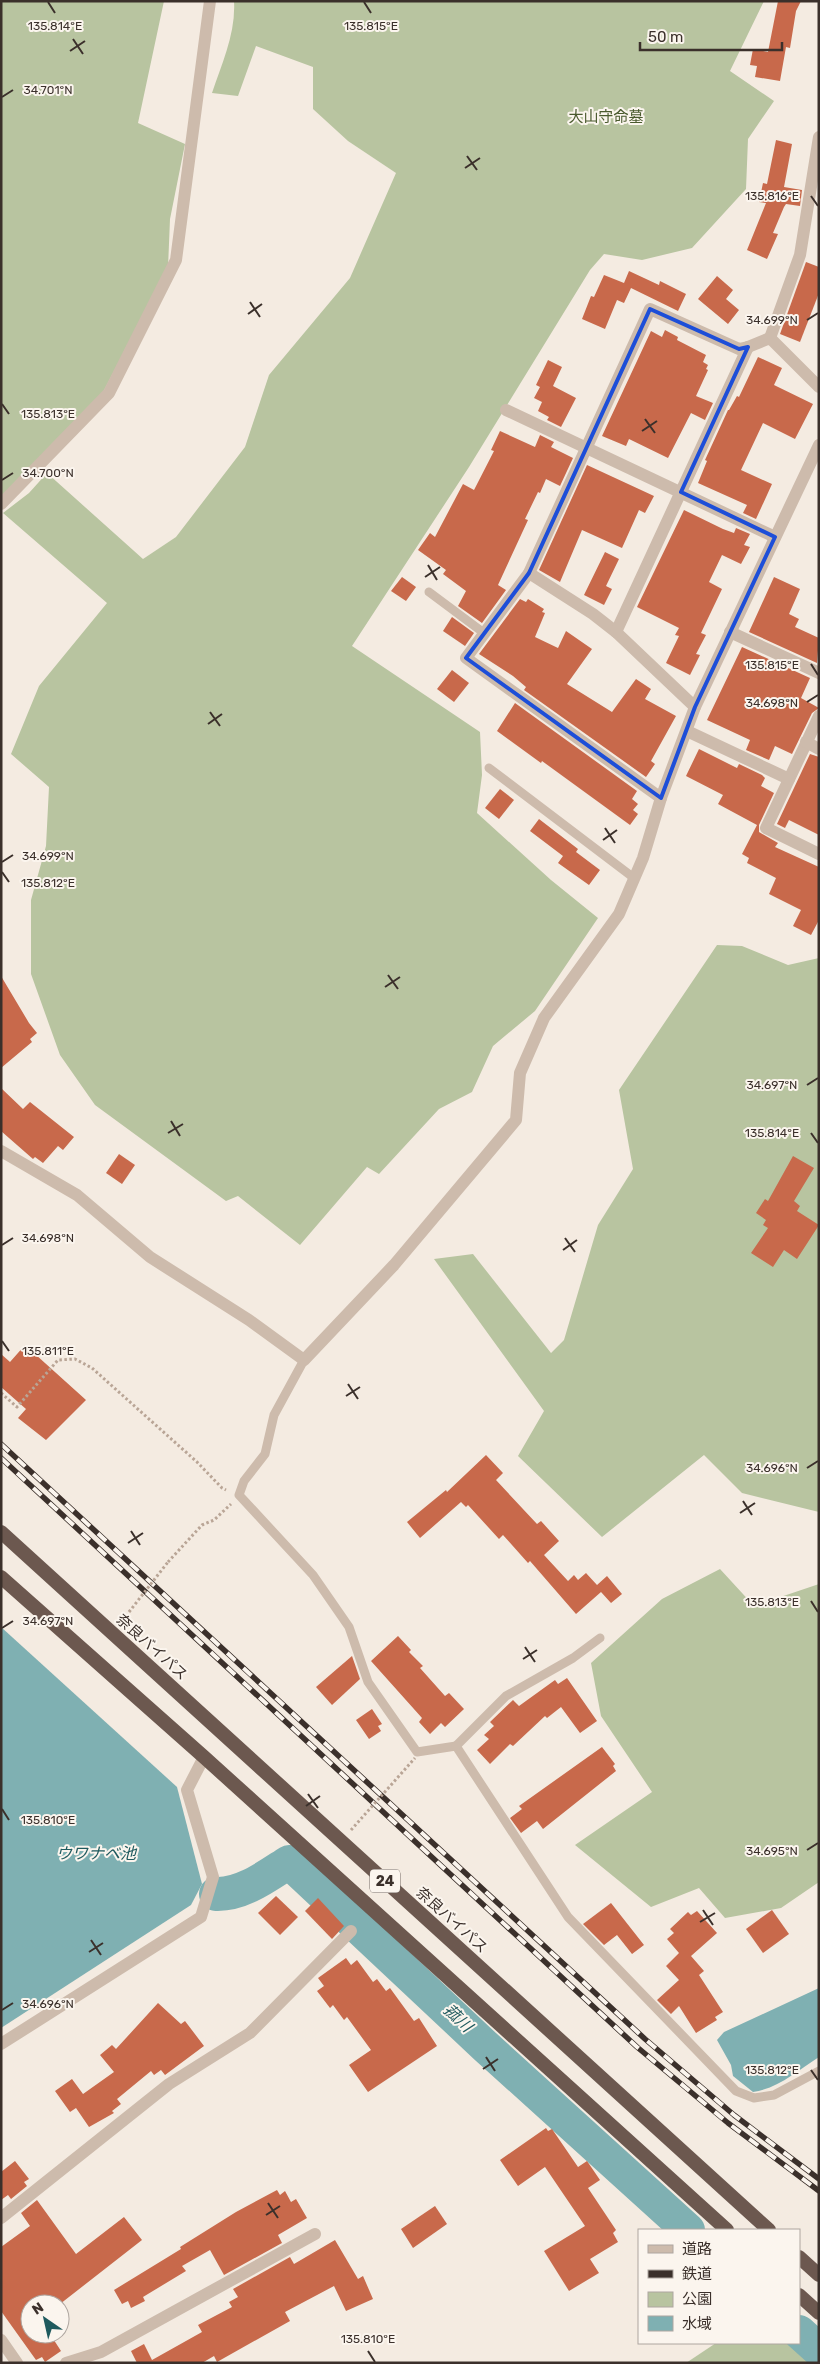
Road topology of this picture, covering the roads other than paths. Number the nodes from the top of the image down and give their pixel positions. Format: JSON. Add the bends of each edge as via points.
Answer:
{"nodes":[{"id":1,"x":210,"y":1,"type":"edge"},
{"id":2,"x":819,"y":137,"type":"edge"},
{"id":3,"x":770,"y":338,"type":"junction"},
{"id":4,"x":748,"y":347,"type":"junction"},
{"id":5,"x":819,"y":387,"type":"edge"},
{"id":6,"x":506,"y":410,"type":"dead end"},
{"id":7,"x":819,"y":445,"type":"edge"},
{"id":8,"x":587,"y":448,"type":"junction"},
{"id":9,"x":681,"y":492,"type":"junction"},
{"id":10,"x":1,"y":504,"type":"edge"},
{"id":11,"x":775,"y":537,"type":"junction"},
{"id":12,"x":529,"y":573,"type":"junction"},
{"id":13,"x":429,"y":592,"type":"dead end"},
{"id":14,"x":616,"y":632,"type":"junction"},
{"id":15,"x":730,"y":632,"type":"junction"},
{"id":16,"x":484,"y":633,"type":"junction"},
{"id":17,"x":819,"y":673,"type":"edge"},
{"id":18,"x":695,"y":707,"type":"junction"},
{"id":19,"x":819,"y":716,"type":"edge"},
{"id":20,"x":687,"y":732,"type":"junction"},
{"id":21,"x":806,"y":742,"type":"junction"},
{"id":22,"x":819,"y":748,"type":"edge"},
{"id":23,"x":489,"y":768,"type":"dead end"},
{"id":24,"x":789,"y":779,"type":"junction"},
{"id":25,"x":661,"y":798,"type":"junction"},
{"id":26,"x":819,"y":854,"type":"edge"},
{"id":27,"x":634,"y":878,"type":"junction"},
{"id":28,"x":1,"y":1151,"type":"edge"},
{"id":29,"x":304,"y":1360,"type":"junction"},
{"id":30,"x":1,"y":1532,"type":"edge"},
{"id":31,"x":1,"y":1577,"type":"edge"},
{"id":32,"x":600,"y":1638,"type":"dead end"},
{"id":33,"x":456,"y":1746,"type":"junction"},
{"id":34,"x":204,"y":1757,"type":"junction"},
{"id":35,"x":351,"y":1930,"type":"dead end"},
{"id":36,"x":1,"y":2044,"type":"edge"},
{"id":37,"x":819,"y":2071,"type":"edge"},
{"id":38,"x":1,"y":2218,"type":"edge"},
{"id":39,"x":726,"y":2229,"type":"edge"},
{"id":40,"x":768,"y":2229,"type":"edge"},
{"id":41,"x":315,"y":2234,"type":"dead end"},
{"id":42,"x":800,"y":2258,"type":"edge"},
{"id":43,"x":819,"y":2275,"type":"edge"},
{"id":44,"x":800,"y":2296,"type":"edge"},
{"id":45,"x":819,"y":2313,"type":"edge"},
{"id":46,"x":1,"y":2340,"type":"edge"},
{"id":47,"x":17,"y":2363,"type":"edge"},
{"id":48,"x":66,"y":2363,"type":"edge"}],
"edges":[{"from":1,"to":10,"type":"street","via":[[176,260],[109,393]]},
{"from":2,"to":3,"type":"street","via":[[800,255]]},
{"from":3,"to":4,"type":"street"},
{"from":3,"to":5,"type":"street"},
{"from":4,"to":8,"type":"street","via":[[739,349],[650,309]]},
{"from":4,"to":9,"type":"street"},
{"from":6,"to":8,"type":"street"},
{"from":7,"to":11,"type":"street"},
{"from":8,"to":9,"type":"street"},
{"from":8,"to":12,"type":"street"},
{"from":9,"to":11,"type":"street"},
{"from":9,"to":14,"type":"street"},
{"from":11,"to":15,"type":"street"},
{"from":12,"to":14,"type":"street"},
{"from":12,"to":16,"type":"street"},
{"from":13,"to":16,"type":"lane"},
{"from":14,"to":18,"type":"street"},
{"from":15,"to":17,"type":"street"},
{"from":15,"to":18,"type":"street"},
{"from":16,"to":25,"type":"street","via":[[466,658]]},
{"from":18,"to":20,"type":"street"},
{"from":19,"to":21,"type":"street"},
{"from":20,"to":24,"type":"street"},
{"from":20,"to":25,"type":"street"},
{"from":21,"to":22,"type":"street"},
{"from":21,"to":24,"type":"street"},
{"from":23,"to":27,"type":"lane"},
{"from":24,"to":26,"type":"street","via":[[766,828]]},
{"from":25,"to":27,"type":"street"},
{"from":27,"to":29,"type":"street","via":[[619,914],[544,1018],[520,1074],[516,1120],[394,1265]]},
{"from":28,"to":29,"type":"street","via":[[77,1195],[150,1257],[249,1320]]},
{"from":29,"to":33,"type":"lane","via":[[274,1415],[265,1454],[244,1481],[239,1495],[313,1575],[339,1612],[349,1627],[368,1682],[417,1752]]},
{"from":30,"to":40,"type":"highway","name":"奈良バイパス","number":"24"},
{"from":31,"to":34,"type":"highway","number":"24"},
{"from":32,"to":33,"type":"lane","via":[[573,1658],[506,1696]]},
{"from":33,"to":37,"type":"lane","via":[[568,1917],[736,2091],[754,2098],[774,2095]]},
{"from":34,"to":36,"type":"street","via":[[187,1790],[213,1877],[201,1917]]},
{"from":34,"to":39,"type":"highway","number":"24"},
{"from":35,"to":38,"type":"street","via":[[250,2033],[169,2084]]},
{"from":41,"to":48,"type":"street","via":[[101,2352]]},
{"from":42,"to":43,"type":"highway"},
{"from":44,"to":45,"type":"highway"},
{"from":46,"to":47,"type":"street"}]}
